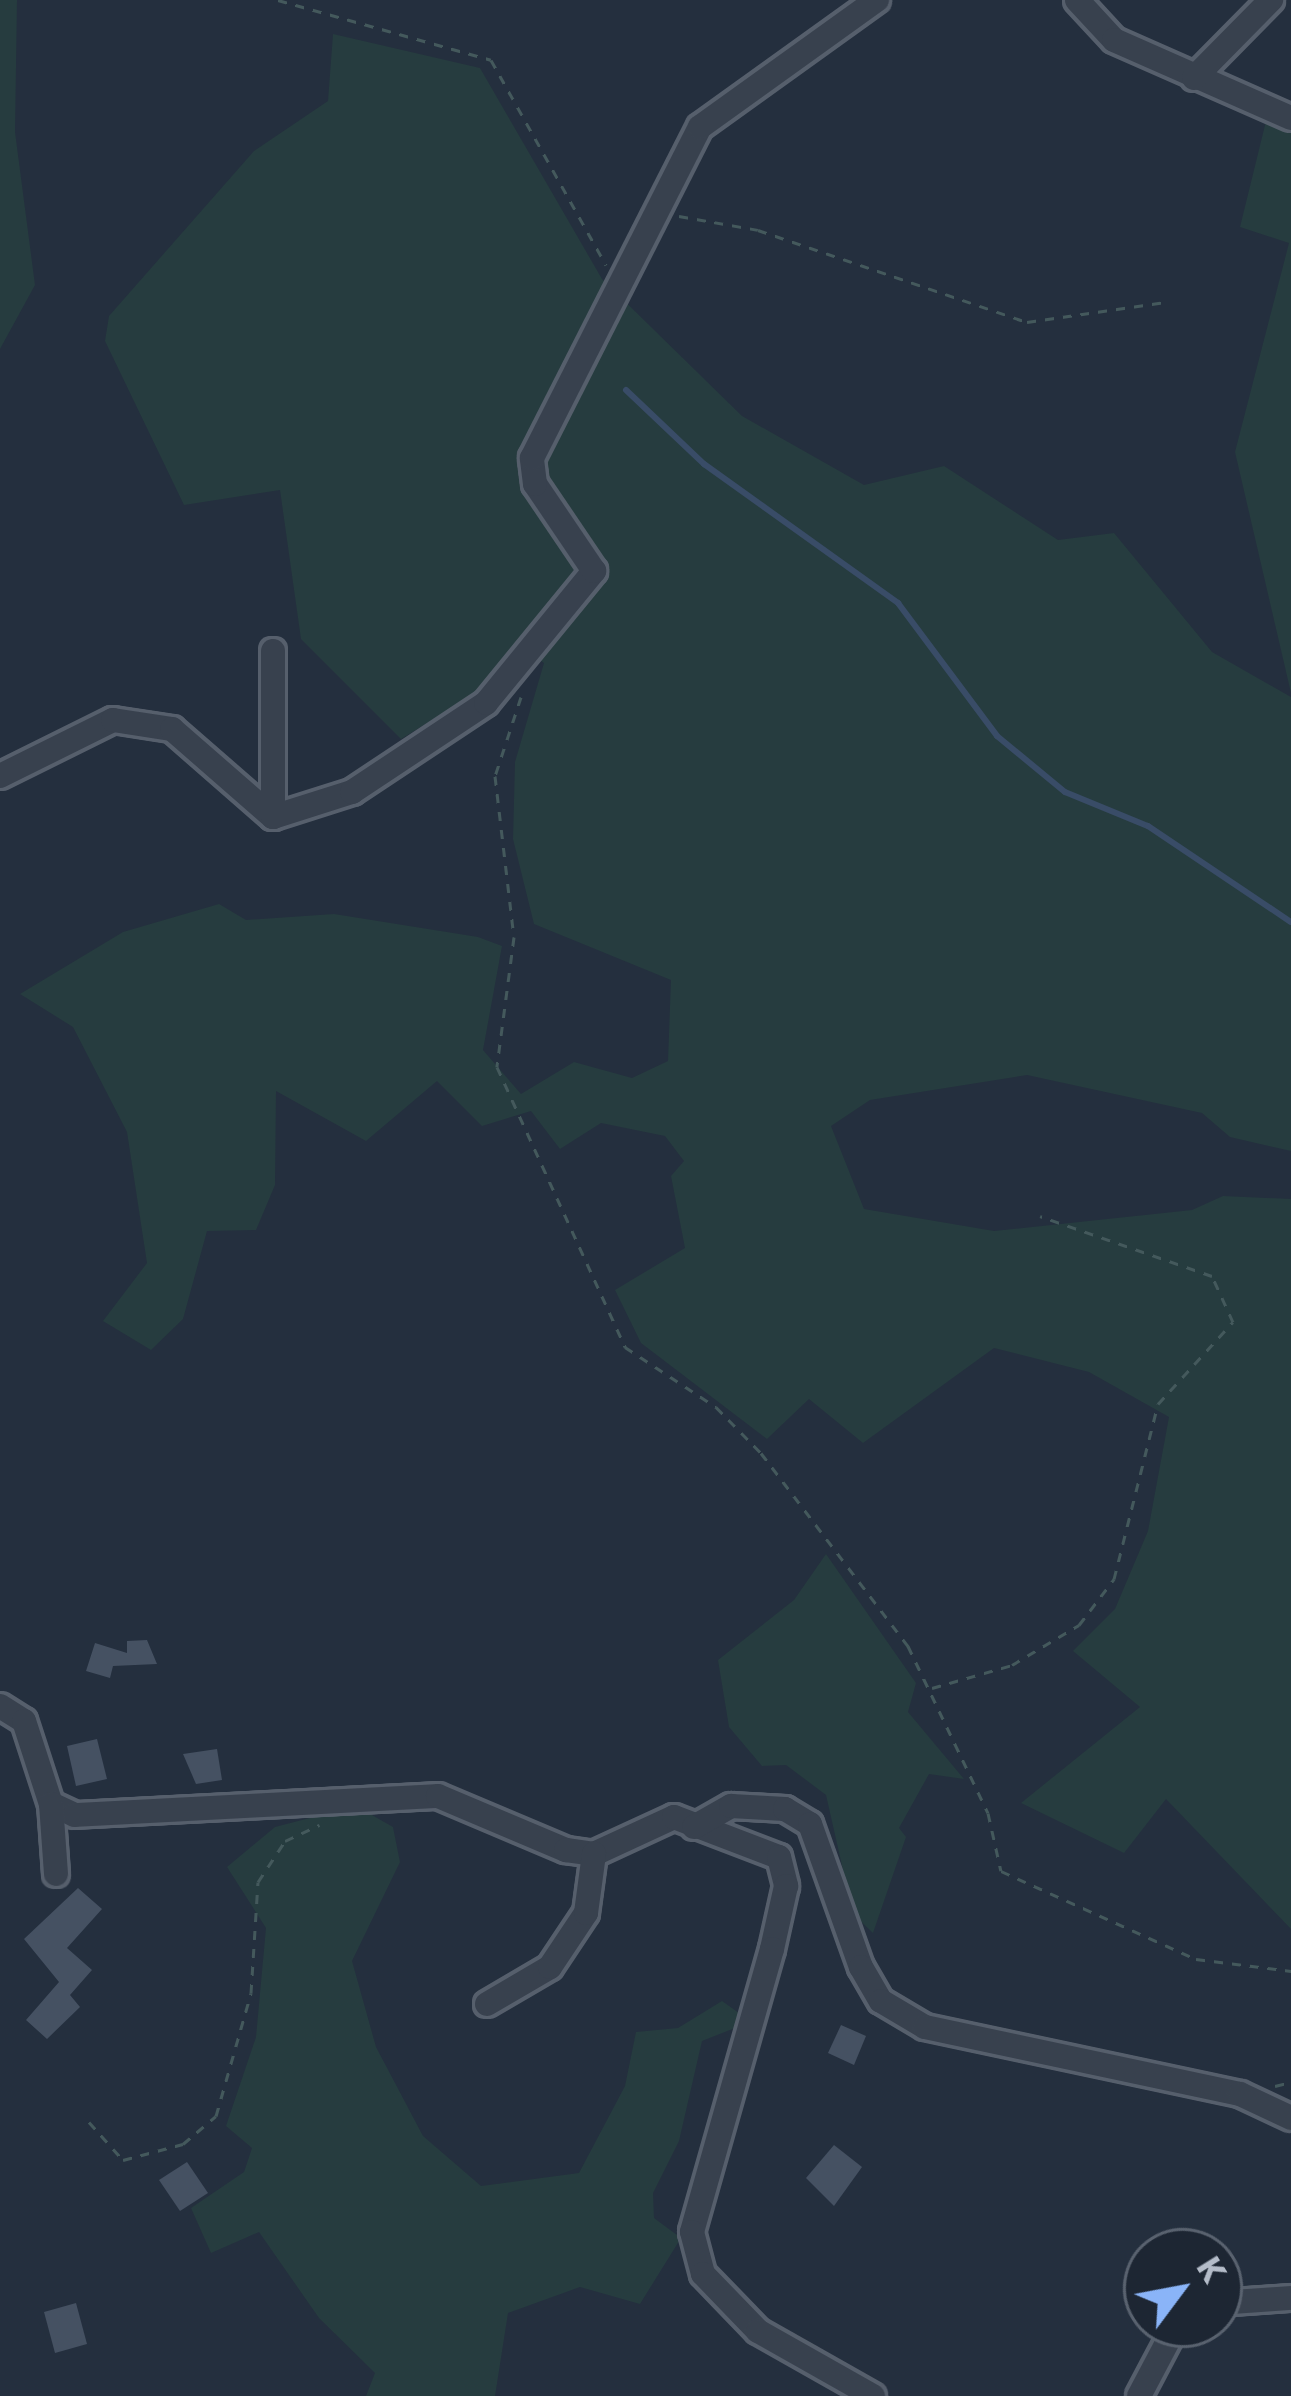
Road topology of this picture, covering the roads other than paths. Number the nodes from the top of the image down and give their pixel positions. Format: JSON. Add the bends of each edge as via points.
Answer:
{"nodes":[{"id":1,"x":877,"y":0,"type":"edge"},
{"id":2,"x":1077,"y":0,"type":"edge"},
{"id":3,"x":1271,"y":0,"type":"edge"},
{"id":4,"x":1194,"y":77,"type":"junction"},
{"id":5,"x":1291,"y":118,"type":"edge"},
{"id":6,"x":273,"y":651,"type":"dead end"},
{"id":7,"x":0,"y":776,"type":"edge"},
{"id":8,"x":272,"y":817,"type":"junction"},
{"id":9,"x":0,"y":1706,"type":"edge"},
{"id":10,"x":51,"y":1804,"type":"junction"},
{"id":11,"x":694,"y":1827,"type":"junction"},
{"id":12,"x":594,"y":1854,"type":"junction"},
{"id":13,"x":56,"y":1874,"type":"dead end"},
{"id":14,"x":488,"y":2004,"type":"dead end"},
{"id":15,"x":1291,"y":2118,"type":"edge"},
{"id":16,"x":1291,"y":2298,"type":"edge"},
{"id":17,"x":1243,"y":2301,"type":"edge"},
{"id":18,"x":1164,"y":2348,"type":"edge"},
{"id":19,"x":873,"y":2396,"type":"edge"},
{"id":20,"x":1139,"y":2396,"type":"edge"}],
"edges":[{"from":1,"to":8,"type":"street","via":[[700,127],[532,458],[536,484],[594,572],[575,604],[486,703],[352,792]]},
{"from":2,"to":4,"type":"street","via":[[1114,40]]},
{"from":3,"to":4,"type":"street"},
{"from":4,"to":5,"type":"street"},
{"from":6,"to":8,"type":"street"},
{"from":7,"to":8,"type":"street","via":[[112,720],[172,729]]},
{"from":9,"to":10,"type":"street","via":[[24,1721]]},
{"from":10,"to":12,"type":"street","via":[[100,1818],[188,1816],[336,1793],[437,1796]]},
{"from":10,"to":13,"type":"street"},
{"from":11,"to":12,"type":"street","via":[[658,1821]]},
{"from":11,"to":15,"type":"street","via":[[731,1806],[785,1809],[811,1824],[861,1967],[881,2001],[925,2026],[1240,2094]]},
{"from":11,"to":19,"type":"street","via":[[759,1842],[779,1856],[786,1886],[692,2232],[703,2274],[758,2331]]},
{"from":12,"to":14,"type":"street","via":[[586,1913],[550,1967]]},
{"from":16,"to":17,"type":"street"},
{"from":18,"to":20,"type":"street"}]}
